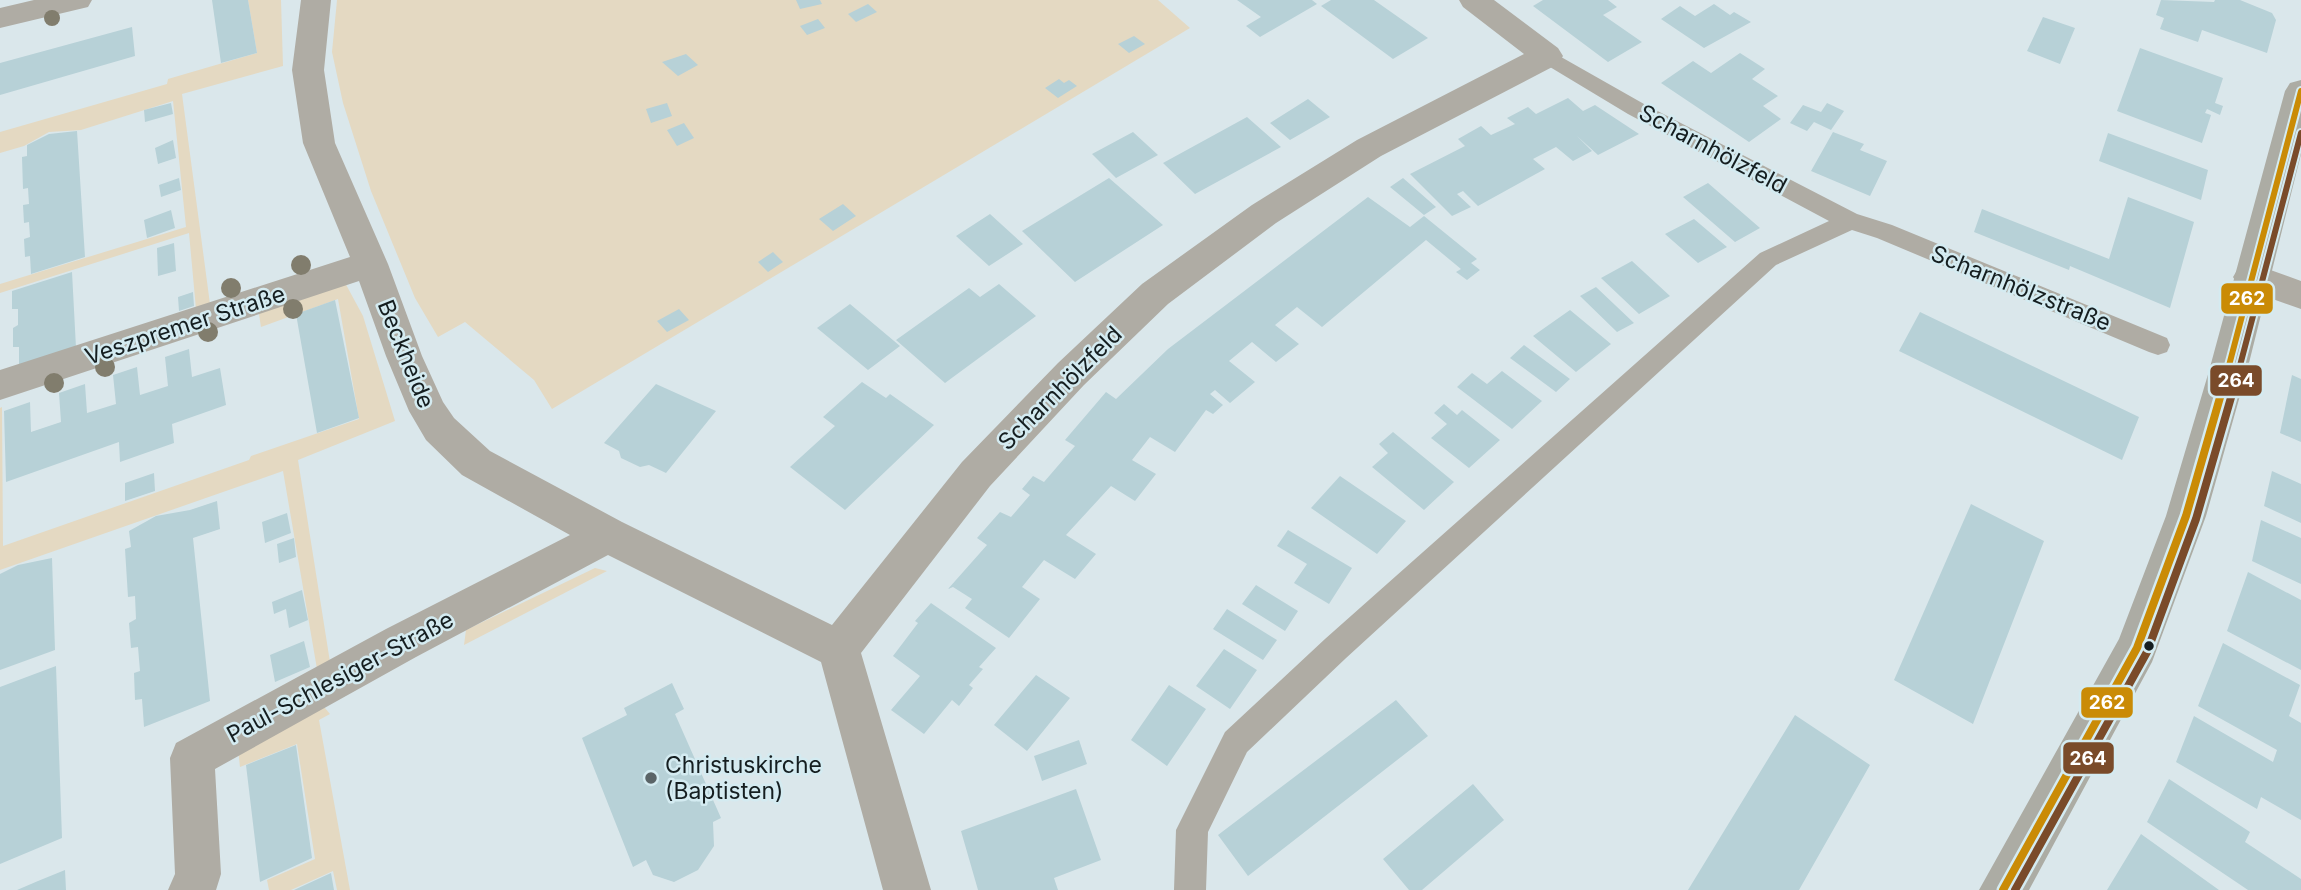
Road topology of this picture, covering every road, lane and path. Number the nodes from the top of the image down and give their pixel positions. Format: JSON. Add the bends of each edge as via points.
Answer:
{"nodes":[{"id":1,"x":77,"y":0,"type":"edge"},
{"id":2,"x":316,"y":0,"type":"edge"},
{"id":3,"x":1474,"y":0,"type":"edge"},
{"id":4,"x":0,"y":18,"type":"edge"},
{"id":5,"x":1547,"y":57,"type":"junction"},
{"id":6,"x":2301,"y":91,"type":"edge"},
{"id":7,"x":1850,"y":221,"type":"junction"},
{"id":8,"x":1884,"y":231,"type":"joint"},
{"id":9,"x":370,"y":264,"type":"junction"},
{"id":10,"x":2251,"y":277,"type":"junction"},
{"id":11,"x":2301,"y":295,"type":"edge"},
{"id":12,"x":2158,"y":345,"type":"dead end"},
{"id":13,"x":0,"y":385,"type":"edge"},
{"id":14,"x":608,"y":536,"type":"junction"},
{"id":15,"x":839,"y":649,"type":"junction"},
{"id":16,"x":197,"y":889,"type":"edge"},
{"id":17,"x":907,"y":890,"type":"edge"},
{"id":18,"x":1190,"y":890,"type":"edge"},
{"id":19,"x":2003,"y":890,"type":"edge"}],
"edges":[{"from":1,"to":4,"type":"street"},
{"from":2,"to":9,"type":"street","name":"Beckheide","via":[[308,71],[319,143]]},
{"from":3,"to":5,"type":"street","name":"Scharnhölzfeld"},
{"from":5,"to":7,"type":"lane","name":"Scharnhölzfeld"},
{"from":5,"to":15,"type":"street","name":"Scharnhölzfeld","via":[[1369,148],[1264,214],[1155,294],[976,474]]},
{"from":6,"to":10,"type":"main road"},
{"from":7,"to":8,"type":"lane","name":"Scharnhölzfeld"},
{"from":7,"to":18,"type":"lane","via":[[1768,259],[1236,742],[1192,830]]},
{"from":8,"to":12,"type":"lane","name":"Scharnhölzstraße"},
{"from":9,"to":13,"type":"street","name":"Veszpremer Straße"},
{"from":9,"to":14,"type":"street","name":"Beckheide","via":[[428,411],[440,429],[476,463]]},
{"from":10,"to":11,"type":"street"},
{"from":10,"to":19,"type":"main road","via":[[2186,516],[2137,648]]},
{"from":14,"to":15,"type":"street","name":"Beckheide"},
{"from":14,"to":16,"type":"street","name":"Paul-Schlesiger-Straße","via":[[192,758]]},
{"from":15,"to":17,"type":"street"}]}
